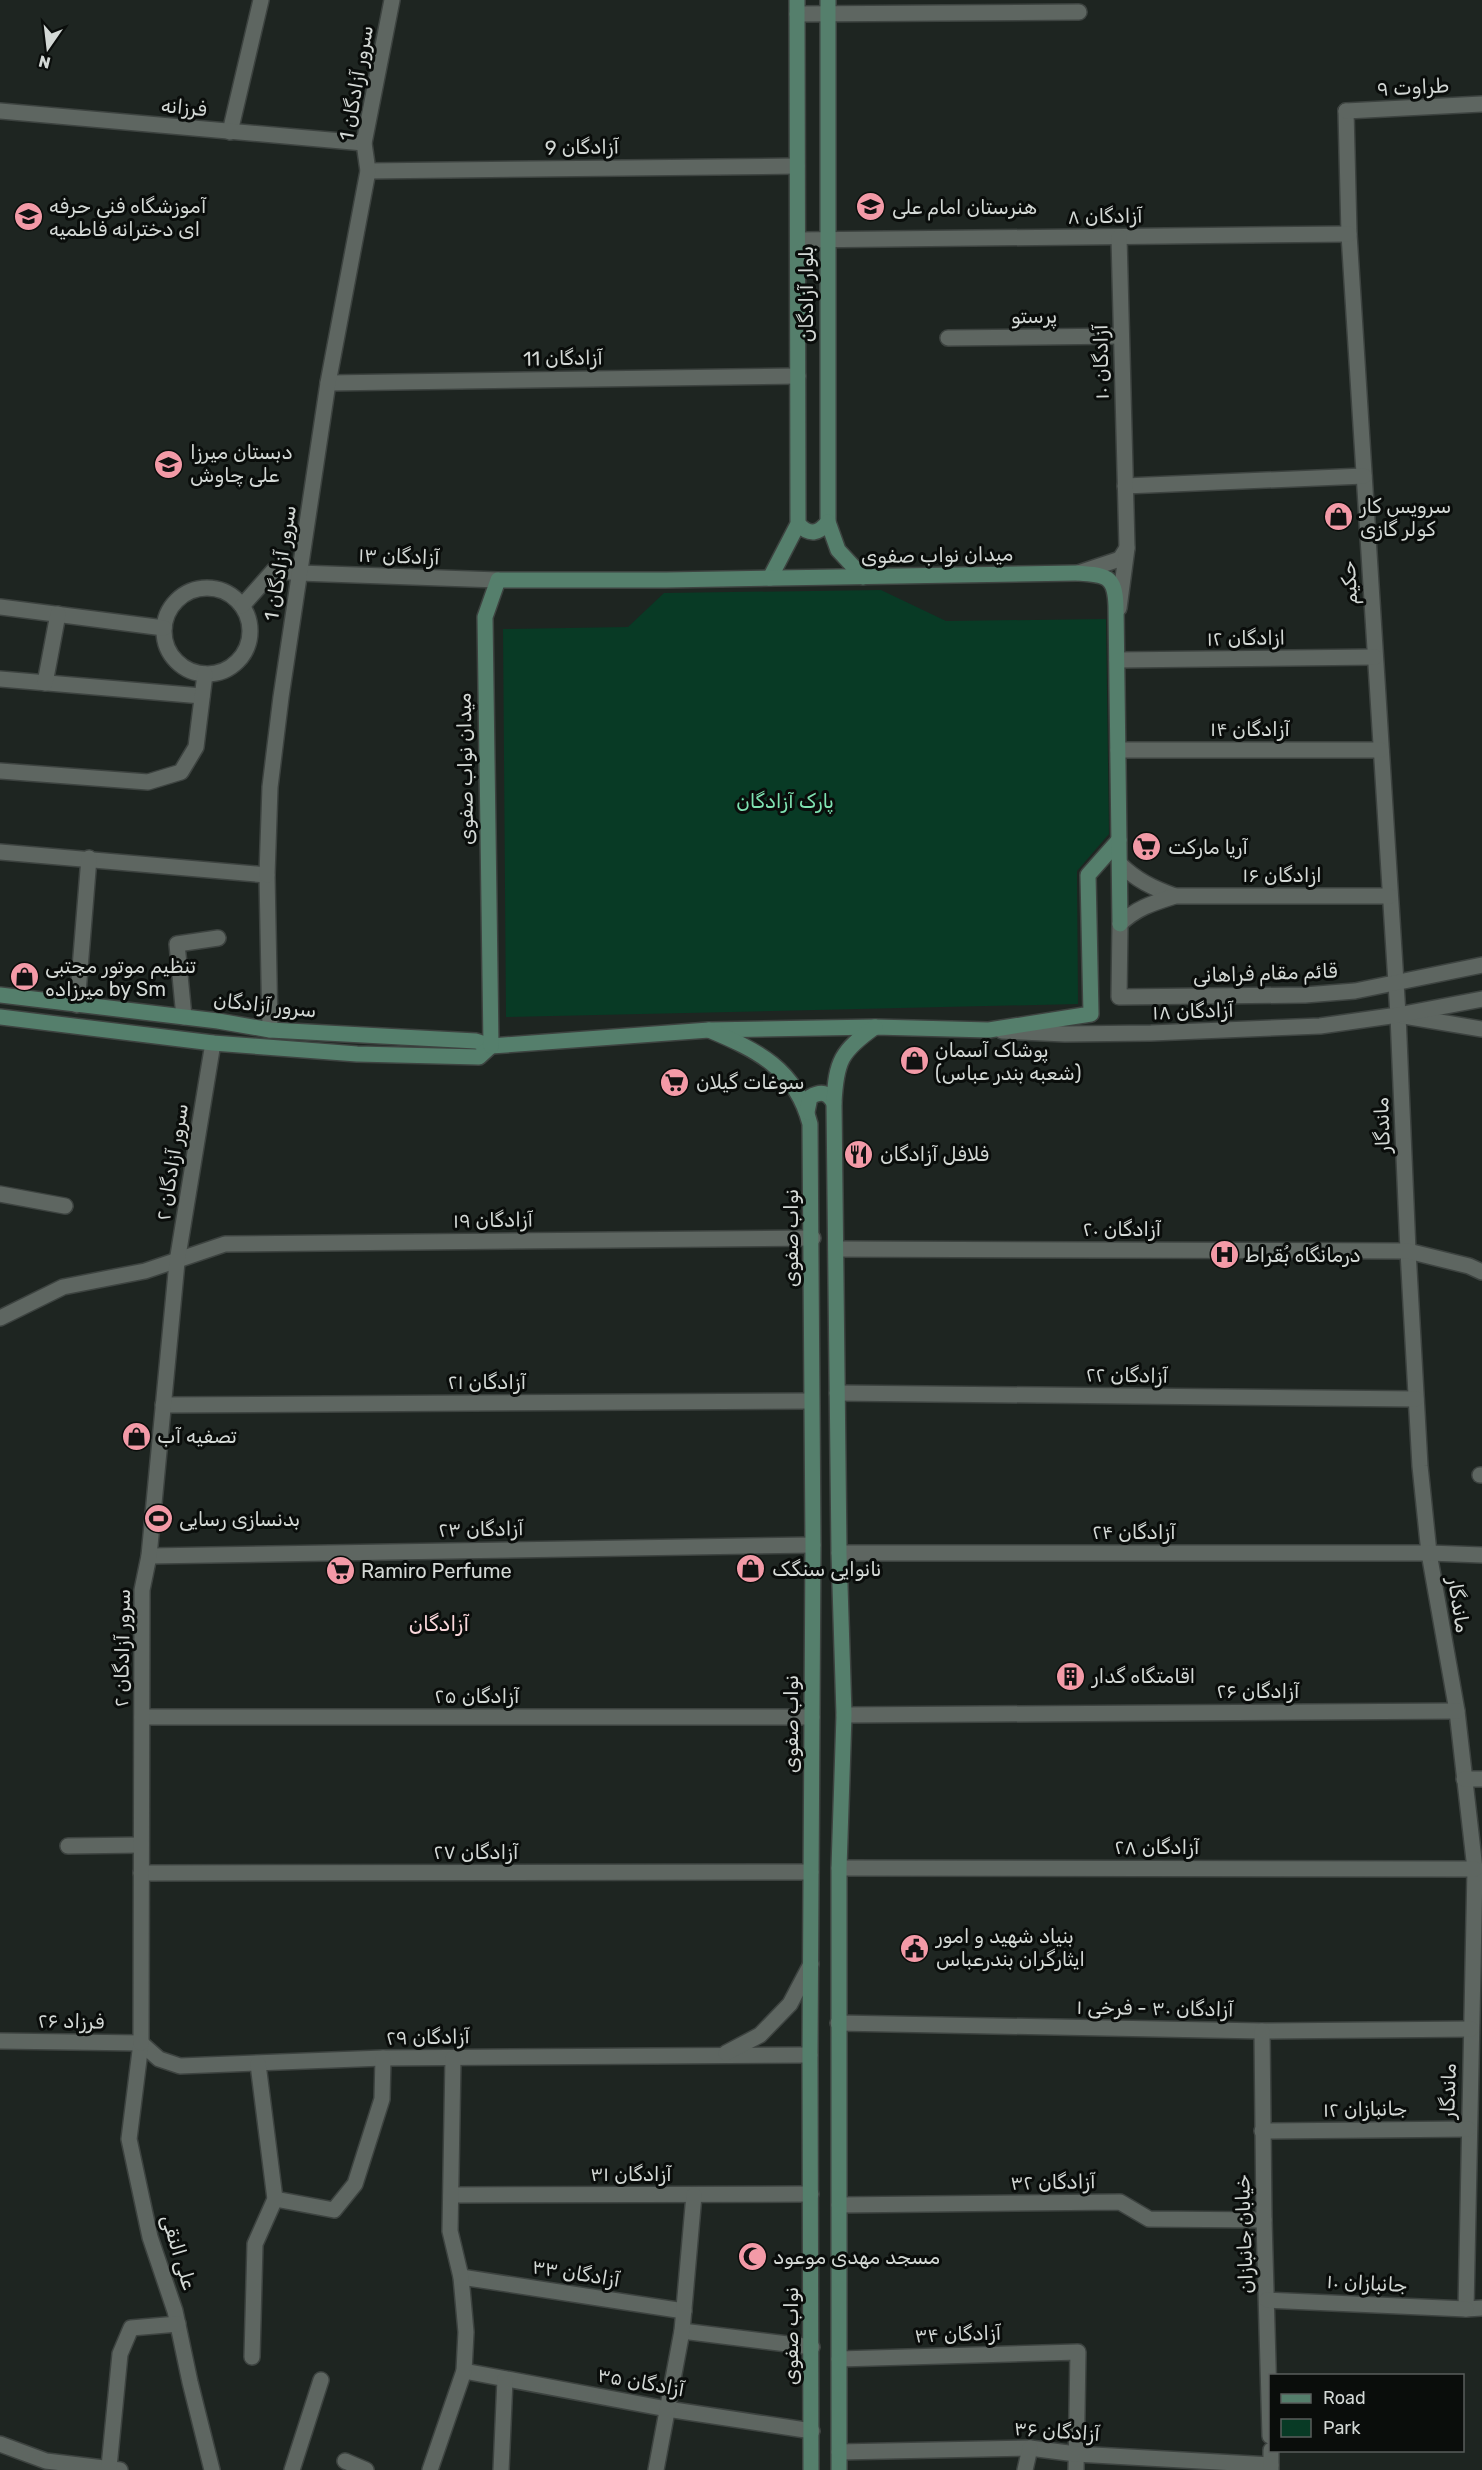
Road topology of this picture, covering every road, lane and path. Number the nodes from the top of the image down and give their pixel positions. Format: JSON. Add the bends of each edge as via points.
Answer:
{"nodes":[{"id":1,"x":261,"y":0,"type":"edge"},
{"id":2,"x":392,"y":0,"type":"edge"},
{"id":3,"x":797,"y":7,"type":"edge"},
{"id":4,"x":828,"y":7,"type":"edge"},
{"id":5,"x":1079,"y":12,"type":"dead end"},
{"id":6,"x":1482,"y":104,"type":"edge"},
{"id":7,"x":0,"y":111,"type":"edge"},
{"id":8,"x":1346,"y":111,"type":"joint"},
{"id":9,"x":230,"y":132,"type":"junction"},
{"id":10,"x":364,"y":143,"type":"junction"},
{"id":11,"x":797,"y":166,"type":"junction"},
{"id":12,"x":368,"y":171,"type":"junction"},
{"id":13,"x":1348,"y":234,"type":"junction"},
{"id":14,"x":1119,"y":237,"type":"junction"},
{"id":15,"x":798,"y":240,"type":"junction"},
{"id":16,"x":827,"y":240,"type":"junction"},
{"id":17,"x":1121,"y":336,"type":"junction"},
{"id":18,"x":948,"y":338,"type":"dead end"},
{"id":19,"x":798,"y":376,"type":"junction"},
{"id":20,"x":328,"y":383,"type":"junction"},
{"id":21,"x":1364,"y":476,"type":"junction"},
{"id":22,"x":1125,"y":486,"type":"junction"},
{"id":23,"x":828,"y":522,"type":"junction"},
{"id":24,"x":798,"y":524,"type":"junction"},
{"id":25,"x":1127,"y":548,"type":"junction"},
{"id":26,"x":300,"y":573,"type":"junction"},
{"id":27,"x":1077,"y":573,"type":"junction"},
{"id":28,"x":863,"y":577,"type":"junction"},
{"id":29,"x":770,"y":578,"type":"junction"},
{"id":30,"x":498,"y":580,"type":"junction"},
{"id":31,"x":242,"y":606,"type":"junction"},
{"id":32,"x":0,"y":607,"type":"edge"},
{"id":33,"x":58,"y":614,"type":"junction"},
{"id":34,"x":1117,"y":624,"type":"junction"},
{"id":35,"x":164,"y":628,"type":"junction"},
{"id":36,"x":1375,"y":657,"type":"junction"},
{"id":37,"x":1117,"y":660,"type":"junction"},
{"id":38,"x":205,"y":674,"type":"junction"},
{"id":39,"x":0,"y":679,"type":"edge"},
{"id":40,"x":45,"y":682,"type":"junction"},
{"id":41,"x":202,"y":696,"type":"junction"},
{"id":42,"x":1118,"y":750,"type":"junction"},
{"id":43,"x":1381,"y":750,"type":"junction"},
{"id":44,"x":0,"y":771,"type":"edge"},
{"id":45,"x":1119,"y":840,"type":"junction"},
{"id":46,"x":0,"y":852,"type":"edge"},
{"id":47,"x":89,"y":858,"type":"junction"},
{"id":48,"x":1120,"y":864,"type":"junction"},
{"id":49,"x":267,"y":875,"type":"junction"},
{"id":50,"x":1175,"y":896,"type":"junction"},
{"id":51,"x":1390,"y":896,"type":"junction"},
{"id":52,"x":1120,"y":924,"type":"junction"},
{"id":53,"x":218,"y":938,"type":"dead end"},
{"id":54,"x":1482,"y":965,"type":"edge"},
{"id":55,"x":1395,"y":984,"type":"junction"},
{"id":56,"x":0,"y":995,"type":"edge"},
{"id":57,"x":1482,"y":999,"type":"edge"},
{"id":58,"x":77,"y":1005,"type":"junction"},
{"id":59,"x":1398,"y":1016,"type":"junction"},
{"id":60,"x":0,"y":1017,"type":"edge"},
{"id":61,"x":184,"y":1017,"type":"junction"},
{"id":62,"x":875,"y":1027,"type":"junction"},
{"id":63,"x":1482,"y":1029,"type":"edge"},
{"id":64,"x":270,"y":1030,"type":"junction"},
{"id":65,"x":709,"y":1030,"type":"junction"},
{"id":66,"x":989,"y":1030,"type":"junction"},
{"id":67,"x":213,"y":1042,"type":"junction"},
{"id":68,"x":485,"y":1052,"type":"junction"},
{"id":69,"x":834,"y":1103,"type":"junction"},
{"id":70,"x":807,"y":1112,"type":"junction"},
{"id":71,"x":0,"y":1194,"type":"edge"},
{"id":72,"x":65,"y":1206,"type":"dead end"},
{"id":73,"x":813,"y":1238,"type":"junction"},
{"id":74,"x":836,"y":1249,"type":"junction"},
{"id":75,"x":1408,"y":1251,"type":"junction"},
{"id":76,"x":177,"y":1262,"type":"junction"},
{"id":77,"x":1482,"y":1272,"type":"edge"},
{"id":78,"x":0,"y":1318,"type":"edge"},
{"id":79,"x":837,"y":1393,"type":"junction"},
{"id":80,"x":1416,"y":1399,"type":"junction"},
{"id":81,"x":811,"y":1401,"type":"junction"},
{"id":82,"x":163,"y":1405,"type":"junction"},
{"id":83,"x":813,"y":1545,"type":"junction"},
{"id":84,"x":839,"y":1553,"type":"junction"},
{"id":85,"x":1429,"y":1553,"type":"junction"},
{"id":86,"x":1482,"y":1555,"type":"edge"},
{"id":87,"x":149,"y":1556,"type":"junction"},
{"id":88,"x":1457,"y":1711,"type":"junction"},
{"id":89,"x":844,"y":1715,"type":"junction"},
{"id":90,"x":142,"y":1717,"type":"junction"},
{"id":91,"x":812,"y":1717,"type":"junction"},
{"id":92,"x":1464,"y":1779,"type":"junction"},
{"id":93,"x":1482,"y":1779,"type":"edge"},
{"id":94,"x":141,"y":1845,"type":"junction"},
{"id":95,"x":68,"y":1846,"type":"dead end"},
{"id":96,"x":839,"y":1868,"type":"junction"},
{"id":97,"x":1475,"y":1869,"type":"junction"},
{"id":98,"x":811,"y":1872,"type":"junction"},
{"id":99,"x":141,"y":1874,"type":"junction"},
{"id":100,"x":811,"y":1964,"type":"junction"},
{"id":101,"x":838,"y":2023,"type":"junction"},
{"id":102,"x":1471,"y":2029,"type":"junction"},
{"id":103,"x":1262,"y":2031,"type":"junction"},
{"id":104,"x":0,"y":2042,"type":"edge"},
{"id":105,"x":141,"y":2043,"type":"junction"},
{"id":106,"x":724,"y":2054,"type":"junction"},
{"id":107,"x":810,"y":2055,"type":"junction"},
{"id":108,"x":383,"y":2058,"type":"junction"},
{"id":109,"x":453,"y":2058,"type":"junction"},
{"id":110,"x":258,"y":2064,"type":"junction"},
{"id":111,"x":1476,"y":2076,"type":"edge"},
{"id":112,"x":1468,"y":2129,"type":"junction"},
{"id":113,"x":1262,"y":2131,"type":"junction"},
{"id":114,"x":1475,"y":2184,"type":"edge"},
{"id":115,"x":811,"y":2194,"type":"junction"},
{"id":116,"x":451,"y":2195,"type":"junction"},
{"id":117,"x":694,"y":2195,"type":"junction"},
{"id":118,"x":275,"y":2199,"type":"junction"},
{"id":119,"x":839,"y":2205,"type":"junction"},
{"id":120,"x":1264,"y":2220,"type":"junction"},
{"id":121,"x":461,"y":2277,"type":"junction"},
{"id":122,"x":1267,"y":2300,"type":"junction"},
{"id":123,"x":1466,"y":2308,"type":"junction"},
{"id":124,"x":1482,"y":2308,"type":"edge"},
{"id":125,"x":684,"y":2311,"type":"junction"},
{"id":126,"x":178,"y":2324,"type":"junction"},
{"id":127,"x":682,"y":2331,"type":"junction"},
{"id":128,"x":812,"y":2347,"type":"junction"},
{"id":129,"x":252,"y":2357,"type":"dead end"},
{"id":130,"x":839,"y":2359,"type":"junction"},
{"id":131,"x":464,"y":2371,"type":"junction"},
{"id":132,"x":505,"y":2379,"type":"junction"},
{"id":133,"x":321,"y":2380,"type":"dead end"},
{"id":134,"x":1269,"y":2391,"type":"edge"},
{"id":135,"x":667,"y":2409,"type":"junction"},
{"id":136,"x":812,"y":2431,"type":"junction"},
{"id":137,"x":0,"y":2444,"type":"edge"},
{"id":138,"x":1030,"y":2448,"type":"junction"},
{"id":139,"x":839,"y":2452,"type":"junction"},
{"id":140,"x":1076,"y":2454,"type":"junction"},
{"id":141,"x":345,"y":2461,"type":"dead end"},
{"id":142,"x":1271,"y":2462,"type":"edge"},
{"id":143,"x":50,"y":2465,"type":"edge"},
{"id":144,"x":114,"y":2469,"type":"edge"},
{"id":145,"x":213,"y":2470,"type":"edge"},
{"id":146,"x":292,"y":2470,"type":"edge"},
{"id":147,"x":366,"y":2470,"type":"edge"},
{"id":148,"x":430,"y":2470,"type":"edge"},
{"id":149,"x":501,"y":2470,"type":"edge"},
{"id":150,"x":656,"y":2470,"type":"edge"},
{"id":151,"x":811,"y":2470,"type":"edge"},
{"id":152,"x":839,"y":2470,"type":"edge"},
{"id":153,"x":1025,"y":2470,"type":"edge"},
{"id":154,"x":1076,"y":2470,"type":"edge"}],
"edges":[{"from":1,"to":9,"type":"street"},
{"from":2,"to":10,"type":"street","name":"سرور آزادگان 1"},
{"from":3,"to":4,"type":"street"},
{"from":3,"to":11,"type":"main road","name":"بلوار آزادگان"},
{"from":4,"to":5,"type":"street"},
{"from":4,"to":16,"type":"main road","name":"بلوار آزادگان"},
{"from":6,"to":8,"type":"street","name":"طراوت ۹"},
{"from":7,"to":9,"type":"street","name":"فرزانه"},
{"from":8,"to":13,"type":"street","name":"حکیم"},
{"from":9,"to":10,"type":"street","name":"فرزانه"},
{"from":10,"to":12,"type":"street","name":"سرور آزادگان 1"},
{"from":11,"to":12,"type":"street","name":"آزادگان 9"},
{"from":11,"to":15,"type":"main road","name":"بلوار آزادگان"},
{"from":12,"to":20,"type":"street","name":"سرور آزادگان 1"},
{"from":13,"to":14,"type":"street","name":"آزادگان ۸"},
{"from":13,"to":21,"type":"street","name":"حکیم"},
{"from":14,"to":16,"type":"street","name":"آزادگان ۸"},
{"from":14,"to":17,"type":"street","name":"آزادگان ۱۰"},
{"from":15,"to":16,"type":"street","name":"آزادگان ۸"},
{"from":15,"to":19,"type":"main road","name":"بلوار آزادگان"},
{"from":16,"to":23,"type":"main road","name":"بلوار آزادگان"},
{"from":17,"to":18,"type":"street","name":"پرستو"},
{"from":17,"to":22,"type":"street","name":"آزادگان ۱۰"},
{"from":19,"to":20,"type":"street","name":"آزادگان 11"},
{"from":19,"to":24,"type":"main road","name":"بلوار آزادگان"},
{"from":20,"to":26,"type":"street","name":"سرور آزادگان 1"},
{"from":21,"to":22,"type":"street"},
{"from":21,"to":36,"type":"street","name":"حکیم"},
{"from":22,"to":25,"type":"street","name":"آزادگان ۱۰"},
{"from":23,"to":24,"type":"main road","via":[[814,533]]},
{"from":23,"to":28,"type":"main road","name":"بلوار آزادگان","via":[[838,550]]},
{"from":24,"to":29,"type":"main road","name":"بلوار آزادگان"},
{"from":25,"to":27,"type":"street","via":[[1120,559]]},
{"from":25,"to":34,"type":"street","name":"آزادگان ۱۰"},
{"from":26,"to":30,"type":"street","name":"آزادگان ۱۳"},
{"from":26,"to":31,"type":"street","name":"آزادگان ۱۳","via":[[274,570]]},
{"from":26,"to":49,"type":"street","name":"سرور آزادگان 1","via":[[272,776]]},
{"from":27,"to":28,"type":"main road","name":"میدان نواب صفوی"},
{"from":27,"to":34,"type":"main road","name":"میدان نواب صفوی","via":[[1110,579],[1115,589]]},
{"from":28,"to":29,"type":"main road","name":"میدان نواب صفوی"},
{"from":29,"to":30,"type":"main road","name":"میدان نواب صفوی"},
{"from":30,"to":68,"type":"main road","name":"میدان نواب صفوی","via":[[485,617]]},
{"from":31,"to":35,"type":"street","via":[[231,596],[203,588],[177,601]]},
{"from":31,"to":38,"type":"street","via":[[249,619],[248,646],[231,667]]},
{"from":32,"to":33,"type":"street"},
{"from":33,"to":35,"type":"street"},
{"from":33,"to":40,"type":"street"},
{"from":34,"to":37,"type":"main road","name":"میدان نواب صفوی"},
{"from":35,"to":38,"type":"street","via":[[171,654],[180,664]]},
{"from":36,"to":37,"type":"street","name":"ازادگان ۱۲"},
{"from":36,"to":43,"type":"street","name":"حکیم"},
{"from":37,"to":42,"type":"main road","name":"میدان نواب صفوی"},
{"from":38,"to":41,"type":"street"},
{"from":39,"to":40,"type":"street"},
{"from":40,"to":41,"type":"street"},
{"from":41,"to":44,"type":"street","via":[[196,747],[181,772],[148,782]]},
{"from":42,"to":43,"type":"street","name":"آزادگان ۱۴"},
{"from":42,"to":45,"type":"main road","name":"میدان نواب صفوی"},
{"from":43,"to":51,"type":"street","name":"حکیم"},
{"from":45,"to":48,"type":"main road","name":"میدان نواب صفوی"},
{"from":45,"to":66,"type":"main road","via":[[1088,875],[1091,1014]]},
{"from":46,"to":47,"type":"street"},
{"from":47,"to":49,"type":"street"},
{"from":47,"to":58,"type":"street"},
{"from":48,"to":50,"type":"street","name":"ازادگان ۱۶","via":[[1134,877]]},
{"from":48,"to":52,"type":"main road","name":"میدان نواب صفوی"},
{"from":49,"to":64,"type":"street","name":"سرور آزادگان 1"},
{"from":50,"to":51,"type":"street","name":"ازادگان ۱۶"},
{"from":50,"to":52,"type":"street","name":"ازادگان ۱۶","via":[[1144,906]]},
{"from":51,"to":55,"type":"street","name":"حکیم"},
{"from":52,"to":55,"type":"street","name":"قائم مقام فراهانی","via":[[1119,997],[1305,995]]},
{"from":53,"to":61,"type":"street","via":[[177,944]]},
{"from":54,"to":55,"type":"street","name":"قائم مقام فراهانی"},
{"from":55,"to":59,"type":"street","name":"حکیم"},
{"from":56,"to":58,"type":"main road","name":"سرور آزادگان"},
{"from":57,"to":59,"type":"street"},
{"from":58,"to":61,"type":"main road","name":"سرور آزادگان"},
{"from":59,"to":63,"type":"street"},
{"from":59,"to":66,"type":"street","name":"آزادگان ۱۸","via":[[1320,1026],[1228,1031],[1065,1034]]},
{"from":59,"to":75,"type":"street","name":"ماندگار"},
{"from":60,"to":67,"type":"main road","name":"سرور آزادگان"},
{"from":61,"to":64,"type":"main road","name":"سرور آزادگان"},
{"from":62,"to":65,"type":"main road"},
{"from":62,"to":66,"type":"main road"},
{"from":62,"to":69,"type":"main road","via":[[845,1052],[837,1070]]},
{"from":64,"to":68,"type":"main road","name":"سرور آزادگان","via":[[476,1041]]},
{"from":65,"to":68,"type":"main road"},
{"from":65,"to":70,"type":"main road","name":"نواب صفوی","via":[[747,1046],[769,1061],[796,1090]]},
{"from":67,"to":68,"type":"main road","name":"سرور آزادگان","via":[[357,1054]]},
{"from":67,"to":76,"type":"street","name":"سرور آزادگان ۲"},
{"from":69,"to":70,"type":"main road","via":[[830,1096],[817,1093],[810,1097]]},
{"from":69,"to":74,"type":"main road"},
{"from":70,"to":73,"type":"main road","name":"نواب صفوی"},
{"from":71,"to":72,"type":"street"},
{"from":73,"to":76,"type":"street","name":"آزادگان ۱۹","via":[[225,1244]]},
{"from":73,"to":81,"type":"main road","name":"نواب صفوی"},
{"from":74,"to":75,"type":"street","name":"آزادگان ۲۰"},
{"from":74,"to":79,"type":"main road"},
{"from":75,"to":77,"type":"street","name":"آزادگان ۲۰"},
{"from":75,"to":80,"type":"street","name":"ماندگار"},
{"from":76,"to":78,"type":"street","name":"آزادگان ۱۹","via":[[63,1287]]},
{"from":76,"to":82,"type":"street","name":"سرور آزادگان ۲"},
{"from":79,"to":80,"type":"street","name":"آزادگان ۲۲"},
{"from":79,"to":84,"type":"main road"},
{"from":80,"to":85,"type":"street","name":"ماندگار"},
{"from":81,"to":82,"type":"street","name":"آزادگان ۲۱"},
{"from":81,"to":83,"type":"main road","name":"نواب صفوی"},
{"from":82,"to":87,"type":"street","name":"سرور آزادگان ۲"},
{"from":83,"to":87,"type":"street","name":"آزادگان ۲۳"},
{"from":83,"to":91,"type":"main road","name":"نواب صفوی"},
{"from":84,"to":85,"type":"street","name":"آزادگان ۲۴"},
{"from":84,"to":89,"type":"main road"},
{"from":85,"to":86,"type":"street","name":"آزادگان ۲۴"},
{"from":85,"to":88,"type":"street","name":"ماندگار"},
{"from":87,"to":90,"type":"street","name":"سرور آزادگان ۲","via":[[142,1590]]},
{"from":88,"to":89,"type":"street","name":"آزادگان ۲۶"},
{"from":88,"to":92,"type":"street","name":"ماندگار"},
{"from":89,"to":96,"type":"main road"},
{"from":90,"to":91,"type":"street","name":"آزادگان ۲۵"},
{"from":90,"to":94,"type":"street","name":"سرور آزادگان ۲"},
{"from":91,"to":98,"type":"main road","name":"نواب صفوی"},
{"from":92,"to":93,"type":"street"},
{"from":92,"to":97,"type":"street","name":"ماندگار"},
{"from":94,"to":95,"type":"street"},
{"from":94,"to":99,"type":"street","name":"سرور آزادگان ۲"},
{"from":96,"to":97,"type":"street","name":"آزادگان ۲۸"},
{"from":96,"to":101,"type":"main road"},
{"from":97,"to":102,"type":"street","name":"ماندگار"},
{"from":98,"to":99,"type":"street","name":"آزادگان ۲۷"},
{"from":98,"to":100,"type":"main road","name":"نواب صفوی"},
{"from":99,"to":105,"type":"street","name":"سرور آزادگان ۲"},
{"from":100,"to":106,"type":"street","name":"آزادگان ۲۹","via":[[790,2004],[760,2035]]},
{"from":100,"to":107,"type":"main road","name":"نواب صفوی"},
{"from":101,"to":103,"type":"street","name":"آزادگان ۳۰ - فرخی ۱"},
{"from":101,"to":119,"type":"main road"},
{"from":102,"to":103,"type":"street","name":"آزادگان ۳۰ - فرخی ۱"},
{"from":102,"to":111,"type":"street","name":"ماندگار"},
{"from":103,"to":113,"type":"street","name":"خیابان جانبازان"},
{"from":104,"to":105,"type":"street","name":"فرزاد ۲۶"},
{"from":105,"to":110,"type":"street","name":"آزادگان ۲۹","via":[[159,2059],[180,2066]]},
{"from":105,"to":126,"type":"street","name":"علی النقی","via":[[129,2139],[150,2237]]},
{"from":106,"to":107,"type":"street","name":"آزادگان ۲۹"},
{"from":106,"to":109,"type":"street","name":"آزادگان ۲۹"},
{"from":107,"to":115,"type":"main road","name":"نواب صفوی"},
{"from":108,"to":109,"type":"street","name":"آزادگان ۲۹"},
{"from":108,"to":110,"type":"street","name":"آزادگان ۲۹"},
{"from":108,"to":118,"type":"street","via":[[382,2099],[355,2184],[334,2210]]},
{"from":109,"to":116,"type":"street"},
{"from":110,"to":118,"type":"street"},
{"from":111,"to":112,"type":"street","name":"ماندگار"},
{"from":112,"to":113,"type":"street","name":"جانبازان ۱۲"},
{"from":112,"to":114,"type":"street","name":"ماندگار"},
{"from":113,"to":120,"type":"street","name":"خیابان جانبازان"},
{"from":114,"to":123,"type":"street","name":"ماندگار"},
{"from":115,"to":117,"type":"street","name":"آزادگان ۳۱"},
{"from":115,"to":128,"type":"main road","name":"نواب صفوی"},
{"from":116,"to":117,"type":"street","name":"آزادگان ۳۱"},
{"from":116,"to":121,"type":"street","via":[[450,2231]]},
{"from":117,"to":125,"type":"street"},
{"from":118,"to":129,"type":"street","via":[[255,2244]]},
{"from":119,"to":120,"type":"street","name":"آزادگان ۳۲","via":[[1120,2202],[1149,2219]]},
{"from":119,"to":130,"type":"main road"},
{"from":120,"to":122,"type":"street","name":"خیابان جانبازان"},
{"from":121,"to":125,"type":"street","name":"آزادگان ۳۳"},
{"from":121,"to":131,"type":"street","via":[[466,2332]]},
{"from":122,"to":123,"type":"street","name":"جانبازان ۱۰"},
{"from":122,"to":134,"type":"street","name":"خیابان جانبازان"},
{"from":123,"to":124,"type":"street","name":"جانبازان ۱۰"},
{"from":125,"to":127,"type":"street"},
{"from":126,"to":144,"type":"street","via":[[131,2328],[120,2354]]},
{"from":126,"to":145,"type":"street","name":"علی النقی"},
{"from":127,"to":128,"type":"street"},
{"from":127,"to":135,"type":"street"},
{"from":128,"to":136,"type":"main road","name":"نواب صفوی"},
{"from":130,"to":139,"type":"main road"},
{"from":130,"to":140,"type":"street","name":"آزادگان ۳۴","via":[[1078,2352]]},
{"from":131,"to":132,"type":"street","name":"آزادگان ۳۵"},
{"from":131,"to":148,"type":"street"},
{"from":132,"to":135,"type":"street","name":"آزادگان ۳۵"},
{"from":132,"to":149,"type":"street"},
{"from":133,"to":146,"type":"street"},
{"from":135,"to":136,"type":"street","name":"آزادگان ۳۵"},
{"from":135,"to":150,"type":"street"},
{"from":136,"to":151,"type":"main road","name":"نواب صفوی"},
{"from":137,"to":143,"type":"street"},
{"from":138,"to":139,"type":"street","name":"آزادگان ۳۶"},
{"from":138,"to":140,"type":"street","name":"آزادگان ۳۶"},
{"from":138,"to":153,"type":"street"},
{"from":139,"to":152,"type":"main road"},
{"from":140,"to":142,"type":"street","name":"آزادگان ۳۶"},
{"from":140,"to":154,"type":"street"},
{"from":141,"to":147,"type":"street"},
{"from":143,"to":144,"type":"street"}]}
